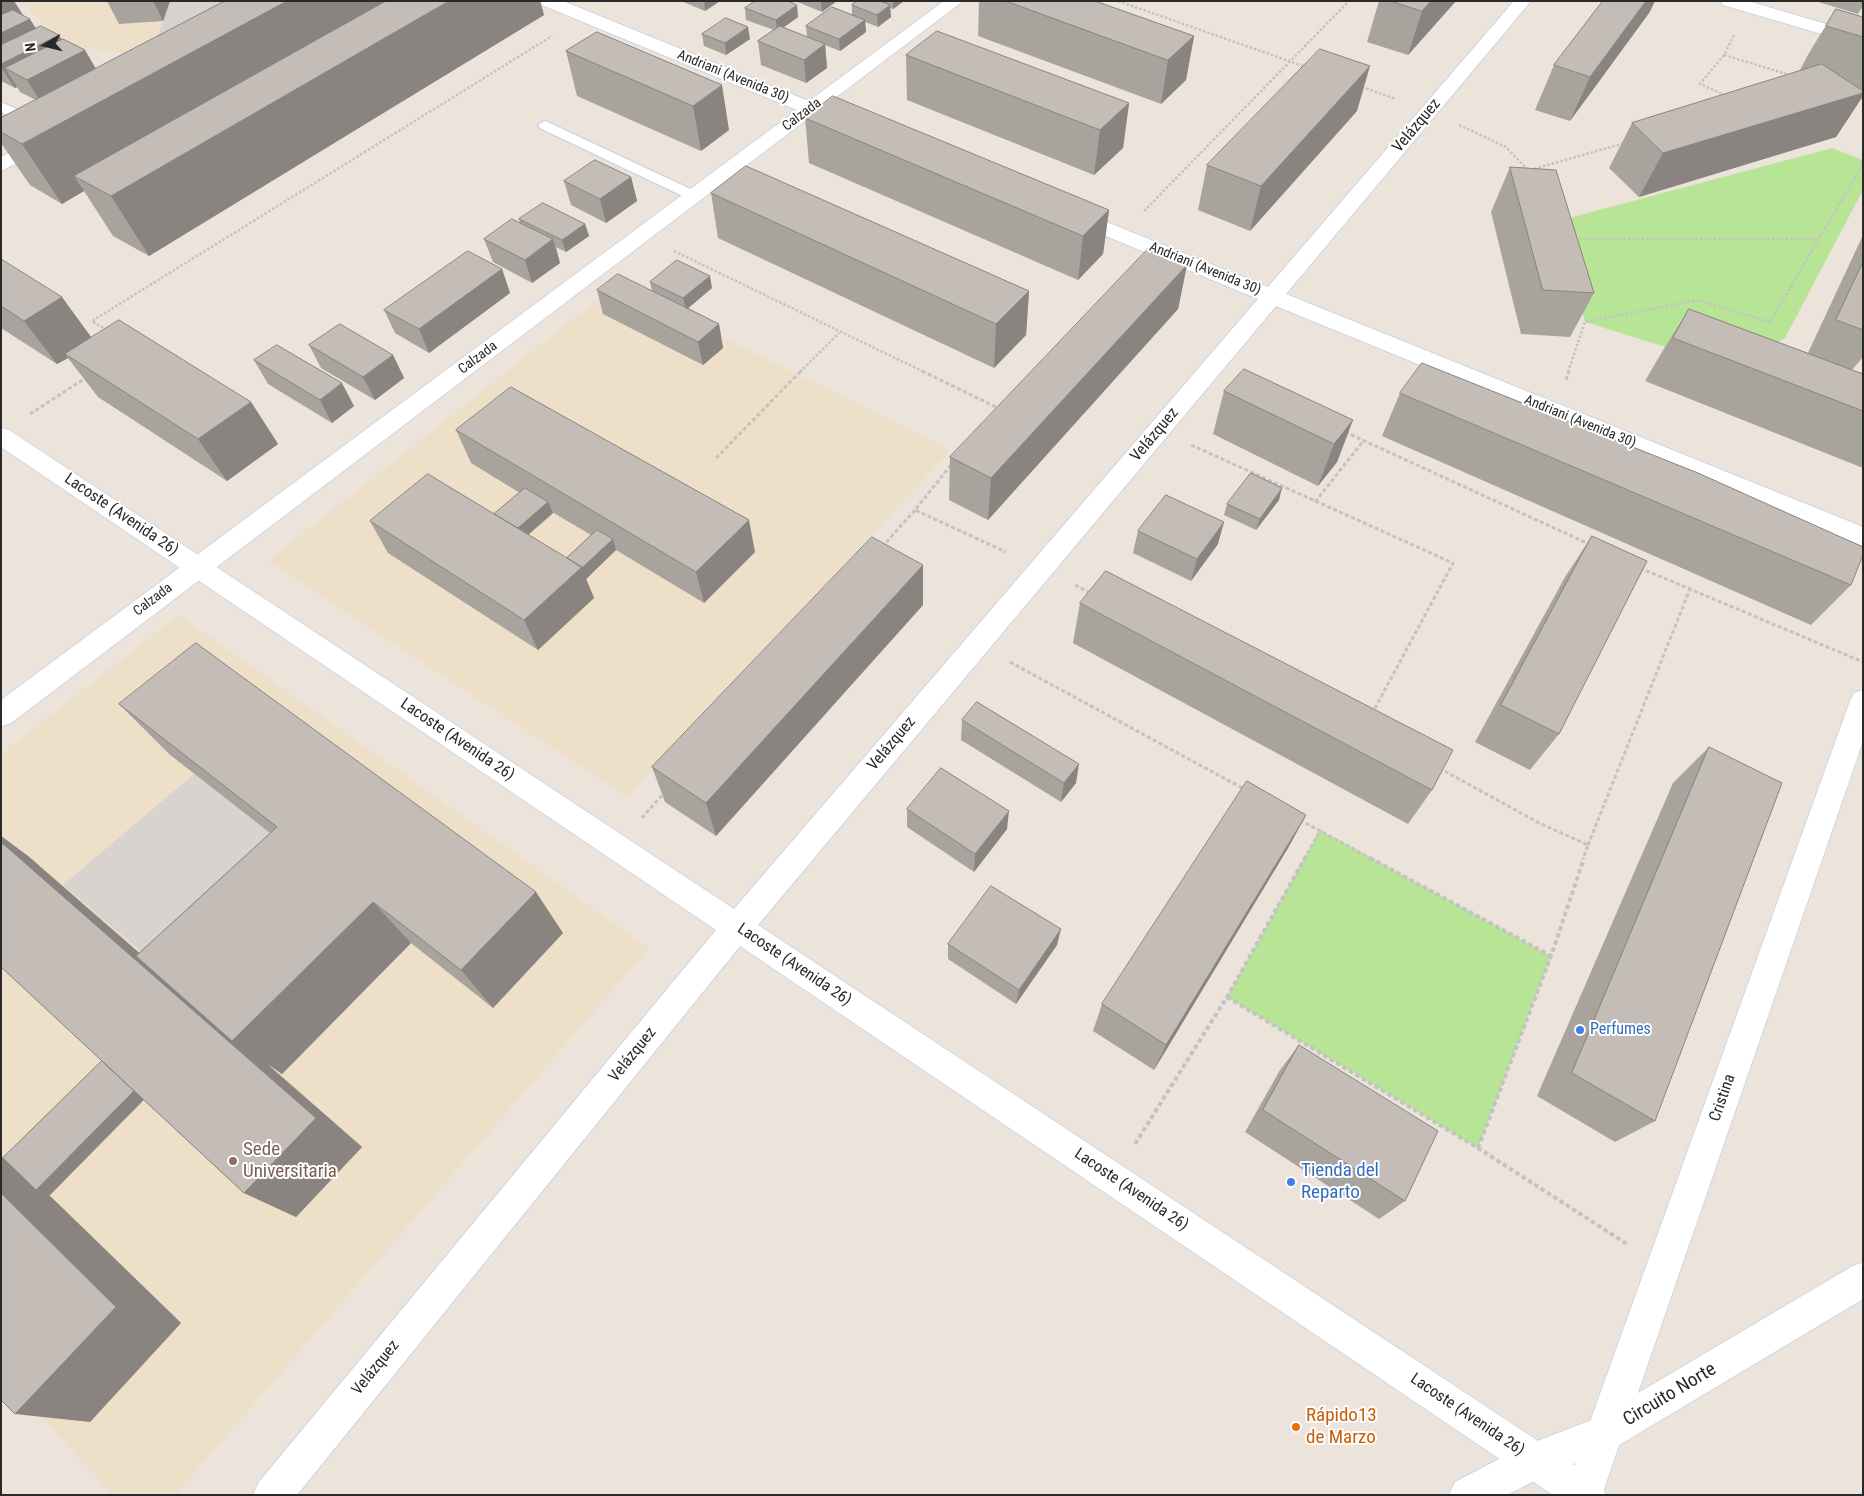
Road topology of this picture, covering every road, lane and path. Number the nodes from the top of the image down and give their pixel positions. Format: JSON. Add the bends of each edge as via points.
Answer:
{"nodes":[{"id":1,"x":548,"y":1,"type":"edge"},
{"id":2,"x":955,"y":1,"type":"edge"},
{"id":3,"x":1118,"y":1,"type":"edge"},
{"id":4,"x":1349,"y":1,"type":"edge"},
{"id":5,"x":1522,"y":1,"type":"edge"},
{"id":6,"x":1729,"y":1,"type":"edge"},
{"id":7,"x":1749,"y":7,"type":"junction"},
{"id":8,"x":584,"y":16,"type":"junction"},
{"id":9,"x":1863,"y":41,"type":"edge"},
{"id":10,"x":1724,"y":55,"type":"junction"},
{"id":11,"x":1288,"y":61,"type":"junction"},
{"id":12,"x":1315,"y":70,"type":"edge"},
{"id":13,"x":1798,"y":78,"type":"edge"},
{"id":14,"x":1359,"y":86,"type":"edge"},
{"id":15,"x":1735,"y":99,"type":"edge"},
{"id":16,"x":1,"y":106,"type":"edge"},
{"id":17,"x":810,"y":108,"type":"junction"},
{"id":18,"x":1430,"y":111,"type":"junction"},
{"id":19,"x":545,"y":125,"type":"dead end"},
{"id":20,"x":856,"y":127,"type":"edge"},
{"id":21,"x":58,"y":135,"type":"joint"},
{"id":22,"x":1625,"y":143,"type":"dead end"},
{"id":23,"x":1863,"y":164,"type":"edge"},
{"id":24,"x":1,"y":165,"type":"edge"},
{"id":25,"x":1528,"y":170,"type":"junction"},
{"id":26,"x":1533,"y":179,"type":"edge"},
{"id":27,"x":694,"y":196,"type":"junction"},
{"id":28,"x":1057,"y":209,"type":"edge"},
{"id":29,"x":1121,"y":235,"type":"junction"},
{"id":30,"x":642,"y":236,"type":"junction"},
{"id":31,"x":1572,"y":239,"type":"edge"},
{"id":32,"x":1819,"y":239,"type":"junction"},
{"id":33,"x":1272,"y":296,"type":"junction"},
{"id":34,"x":109,"y":331,"type":"edge"},
{"id":35,"x":839,"y":333,"type":"junction"},
{"id":36,"x":92,"y":374,"type":"edge"},
{"id":37,"x":1556,"y":412,"type":"junction"},
{"id":38,"x":993,"y":415,"type":"edge"},
{"id":39,"x":26,"y":416,"type":"dead end"},
{"id":40,"x":1337,"y":428,"type":"edge"},
{"id":41,"x":1158,"y":430,"type":"junction"},
{"id":42,"x":1,"y":436,"type":"edge"},
{"id":43,"x":1364,"y":440,"type":"junction"},
{"id":44,"x":716,"y":458,"type":"dead end"},
{"id":45,"x":957,"y":458,"type":"edge"},
{"id":46,"x":1315,"y":502,"type":"junction"},
{"id":47,"x":915,"y":510,"type":"junction"},
{"id":48,"x":1863,"y":537,"type":"edge"},
{"id":49,"x":1591,"y":545,"type":"edge"},
{"id":50,"x":882,"y":547,"type":"edge"},
{"id":51,"x":1636,"y":566,"type":"edge"},
{"id":52,"x":198,"y":567,"type":"junction"},
{"id":53,"x":1041,"y":569,"type":"junction"},
{"id":54,"x":1690,"y":588,"type":"junction"},
{"id":55,"x":1095,"y":595,"type":"edge"},
{"id":56,"x":977,"y":644,"type":"junction"},
{"id":57,"x":1863,"y":662,"type":"edge"},
{"id":58,"x":1863,"y":701,"type":"edge"},
{"id":59,"x":1,"y":715,"type":"edge"},
{"id":60,"x":1369,"y":719,"type":"edge"},
{"id":61,"x":1434,"y":766,"type":"edge"},
{"id":62,"x":670,"y":787,"type":"edge"},
{"id":63,"x":1251,"y":793,"type":"edge"},
{"id":64,"x":1294,"y":816,"type":"edge"},
{"id":65,"x":1320,"y":830,"type":"junction"},
{"id":66,"x":1588,"y":846,"type":"junction"},
{"id":67,"x":617,"y":847,"type":"junction"},
{"id":68,"x":737,"y":926,"type":"junction"},
{"id":69,"x":1551,"y":956,"type":"junction"},
{"id":70,"x":1228,"y":997,"type":"junction"},
{"id":71,"x":1478,"y":1148,"type":"junction"},
{"id":72,"x":1114,"y":1178,"type":"junction"},
{"id":73,"x":1663,"y":1267,"type":"junction"},
{"id":74,"x":1863,"y":1279,"type":"edge"},
{"id":75,"x":1605,"y":1433,"type":"junction"},
{"id":76,"x":1535,"y":1460,"type":"junction"},
{"id":77,"x":1584,"y":1494,"type":"edge"},
{"id":78,"x":272,"y":1495,"type":"edge"},
{"id":79,"x":1468,"y":1495,"type":"edge"}],
"edges":[{"from":1,"to":8,"type":"street","name":"Andriani (Avenida 30)"},
{"from":2,"to":17,"type":"street","name":"Calzada"},
{"from":3,"to":11,"type":"path"},
{"from":4,"to":11,"type":"path"},
{"from":5,"to":18,"type":"street","name":"Velázquez"},
{"from":6,"to":7,"type":"street"},
{"from":7,"to":9,"type":"street"},
{"from":7,"to":10,"type":"path"},
{"from":8,"to":17,"type":"street","name":"Andriani (Avenida 30)"},
{"from":8,"to":34,"type":"path","via":[[92,321]]},
{"from":10,"to":13,"type":"path"},
{"from":10,"to":15,"type":"path","via":[[1700,84]]},
{"from":11,"to":12,"type":"path"},
{"from":11,"to":29,"type":"path"},
{"from":14,"to":18,"type":"path"},
{"from":16,"to":21,"type":"lane"},
{"from":17,"to":20,"type":"street","name":"Andriani (Avenida 30)"},
{"from":17,"to":27,"type":"street","name":"Calzada"},
{"from":18,"to":25,"type":"path","via":[[1506,147]]},
{"from":18,"to":33,"type":"street","name":"Velázquez"},
{"from":19,"to":27,"type":"lane"},
{"from":21,"to":24,"type":"street"},
{"from":22,"to":25,"type":"path"},
{"from":23,"to":32,"type":"path"},
{"from":25,"to":26,"type":"path"},
{"from":27,"to":30,"type":"street","name":"Calzada"},
{"from":28,"to":29,"type":"street","name":"Andriani (Avenida 30)"},
{"from":29,"to":33,"type":"street","name":"Andriani (Avenida 30)"},
{"from":30,"to":35,"type":"path"},
{"from":30,"to":52,"type":"street","name":"Calzada"},
{"from":31,"to":32,"type":"path"},
{"from":32,"to":37,"type":"path","via":[[1770,322],[1697,300],[1585,322]]},
{"from":33,"to":37,"type":"street","name":"Andriani (Avenida 30)"},
{"from":33,"to":41,"type":"street","name":"Velázquez"},
{"from":35,"to":38,"type":"path","via":[[999,407]]},
{"from":35,"to":44,"type":"path"},
{"from":36,"to":39,"type":"path"},
{"from":37,"to":48,"type":"street","name":"Andriani (Avenida 30)"},
{"from":40,"to":43,"type":"path"},
{"from":41,"to":46,"type":"path"},
{"from":41,"to":53,"type":"street","name":"Velázquez"},
{"from":42,"to":52,"type":"street","name":"Lacoste (Avenida 26)"},
{"from":43,"to":46,"type":"path"},
{"from":43,"to":49,"type":"path"},
{"from":45,"to":47,"type":"path"},
{"from":46,"to":60,"type":"path","via":[[1453,563]]},
{"from":47,"to":50,"type":"path"},
{"from":47,"to":53,"type":"path"},
{"from":51,"to":54,"type":"path"},
{"from":52,"to":59,"type":"street","name":"Calzada"},
{"from":52,"to":67,"type":"street","name":"Lacoste (Avenida 26)"},
{"from":53,"to":55,"type":"path"},
{"from":53,"to":56,"type":"street","name":"Velázquez"},
{"from":54,"to":57,"type":"path"},
{"from":54,"to":66,"type":"path"},
{"from":56,"to":63,"type":"path"},
{"from":56,"to":68,"type":"street","name":"Velázquez"},
{"from":58,"to":73,"type":"street","name":"Cristina"},
{"from":61,"to":66,"type":"path"},
{"from":62,"to":67,"type":"path"},
{"from":64,"to":65,"type":"path"},
{"from":65,"to":69,"type":"path"},
{"from":65,"to":70,"type":"path"},
{"from":66,"to":69,"type":"path"},
{"from":67,"to":68,"type":"street","name":"Lacoste (Avenida 26)"},
{"from":68,"to":72,"type":"street","name":"Lacoste (Avenida 26)"},
{"from":68,"to":78,"type":"street","name":"Velázquez"},
{"from":69,"to":71,"type":"path"},
{"from":70,"to":71,"type":"path"},
{"from":70,"to":72,"type":"path"},
{"from":71,"to":73,"type":"path"},
{"from":72,"to":76,"type":"street","name":"Lacoste (Avenida 26)"},
{"from":73,"to":75,"type":"street","name":"Cristina"},
{"from":74,"to":75,"type":"street","name":"Circuito Norte"},
{"from":75,"to":76,"type":"street","name":"Circuito Norte"},
{"from":75,"to":77,"type":"street","name":"Cristina"},
{"from":76,"to":77,"type":"street","name":"Lacoste (Avenida 26)"},
{"from":76,"to":79,"type":"street","name":"Circuito Norte"}]}
